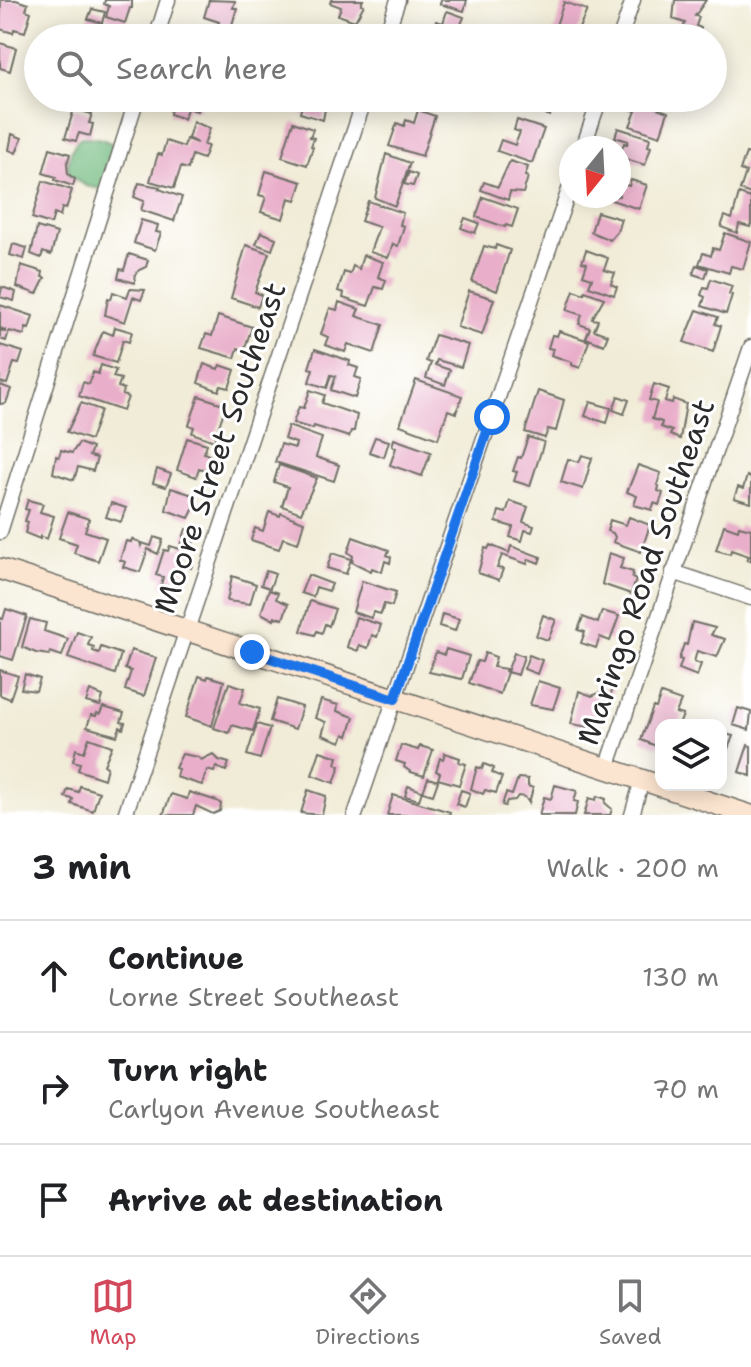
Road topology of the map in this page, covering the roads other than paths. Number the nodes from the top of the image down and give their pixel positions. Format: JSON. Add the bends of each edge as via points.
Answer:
{"nodes":[{"id":1,"x":168,"y":0,"type":"edge"},
{"id":2,"x":398,"y":0,"type":"edge"},
{"id":3,"x":633,"y":0,"type":"edge"},
{"id":4,"x":160,"y":24,"type":"edge"},
{"id":5,"x":390,"y":24,"type":"edge"},
{"id":6,"x":625,"y":24,"type":"edge"},
{"id":7,"x":133,"y":112,"type":"edge"},
{"id":8,"x":360,"y":112,"type":"edge"},
{"id":9,"x":595,"y":112,"type":"edge"},
{"id":10,"x":587,"y":136,"type":"edge"},
{"id":11,"x":563,"y":208,"type":"edge"},
{"id":12,"x":751,"y":347,"type":"edge"},
{"id":13,"x":744,"y":390,"type":"edge"},
{"id":14,"x":0,"y":532,"type":"edge"},
{"id":15,"x":0,"y":569,"type":"edge"},
{"id":16,"x":673,"y":572,"type":"junction"},
{"id":17,"x":751,"y":598,"type":"edge"},
{"id":18,"x":187,"y":631,"type":"junction"},
{"id":19,"x":395,"y":699,"type":"junction"},
{"id":20,"x":607,"y":768,"type":"junction"},
{"id":21,"x":642,"y":780,"type":"junction"},
{"id":22,"x":125,"y":815,"type":"edge"},
{"id":23,"x":355,"y":815,"type":"edge"},
{"id":24,"x":632,"y":815,"type":"edge"},
{"id":25,"x":749,"y":815,"type":"edge"}],
"edges":[{"from":1,"to":4,"type":"street"},
{"from":2,"to":5,"type":"street"},
{"from":3,"to":6,"type":"street"},
{"from":7,"to":14,"type":"street"},
{"from":8,"to":18,"type":"street","name":"Moore Street Southeast"},
{"from":9,"to":10,"type":"street"},
{"from":11,"to":19,"type":"street"},
{"from":12,"to":13,"type":"street","name":"Maringo Road Southeast"},
{"from":13,"to":16,"type":"street","name":"Maringo Road Southeast"},
{"from":15,"to":18,"type":"street"},
{"from":16,"to":17,"type":"street"},
{"from":16,"to":20,"type":"street","name":"Maringo Road Southeast"},
{"from":18,"to":19,"type":"street"},
{"from":18,"to":22,"type":"street","name":"Moore Street Southeast"},
{"from":19,"to":20,"type":"street"},
{"from":19,"to":23,"type":"street"},
{"from":20,"to":21,"type":"street"},
{"from":21,"to":24,"type":"street"},
{"from":21,"to":25,"type":"street"}]}
